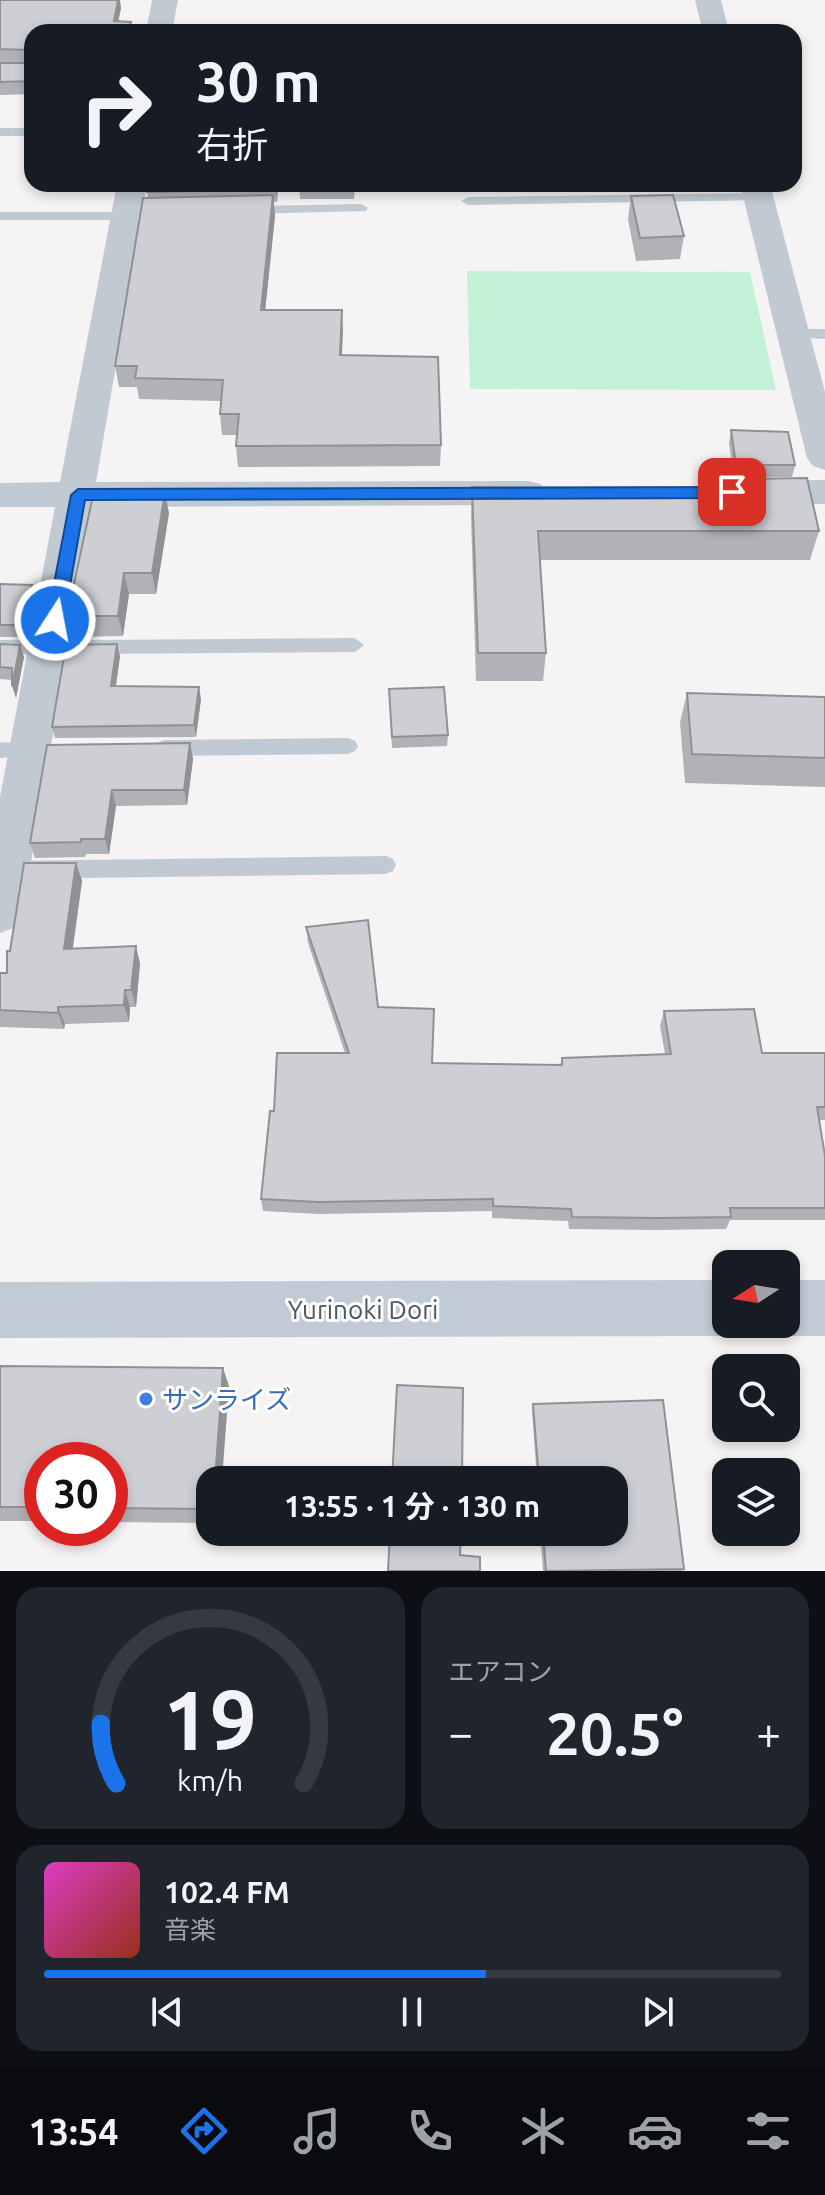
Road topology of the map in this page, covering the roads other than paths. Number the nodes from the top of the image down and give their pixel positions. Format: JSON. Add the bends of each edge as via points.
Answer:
{"nodes":[{"id":1,"x":165,"y":0,"type":"edge"},
{"id":2,"x":708,"y":0,"type":"edge"},
{"id":3,"x":160,"y":24,"type":"edge"},
{"id":4,"x":714,"y":24,"type":"edge"},
{"id":5,"x":0,"y":132,"type":"edge"},
{"id":6,"x":24,"y":132,"type":"edge"},
{"id":7,"x":727,"y":192,"type":"edge"},
{"id":8,"x":756,"y":192,"type":"edge"},
{"id":9,"x":468,"y":201,"type":"dead end"},
{"id":10,"x":132,"y":206,"type":"edge"},
{"id":11,"x":361,"y":208,"type":"dead end"},
{"id":12,"x":237,"y":210,"type":"edge"},
{"id":13,"x":0,"y":216,"type":"edge"},
{"id":14,"x":810,"y":334,"type":"edge"},
{"id":15,"x":825,"y":458,"type":"edge"},
{"id":16,"x":714,"y":492,"type":"edge"},
{"id":17,"x":825,"y":492,"type":"edge"},
{"id":18,"x":555,"y":493,"type":"edge"},
{"id":19,"x":0,"y":495,"type":"edge"},
{"id":20,"x":78,"y":495,"type":"junction"},
{"id":21,"x":355,"y":645,"type":"dead end"},
{"id":22,"x":0,"y":647,"type":"edge"},
{"id":23,"x":50,"y":647,"type":"junction"},
{"id":24,"x":348,"y":746,"type":"dead end"},
{"id":25,"x":142,"y":748,"type":"edge"},
{"id":26,"x":31,"y":750,"type":"edge"},
{"id":27,"x":386,"y":865,"type":"dead end"},
{"id":28,"x":4,"y":870,"type":"edge"},
{"id":29,"x":0,"y":914,"type":"edge"},
{"id":30,"x":712,"y":1308,"type":"edge"},
{"id":31,"x":800,"y":1308,"type":"edge"},
{"id":32,"x":825,"y":1308,"type":"edge"},
{"id":33,"x":0,"y":1310,"type":"edge"}],
"edges":[{"from":1,"to":3,"type":"street"},
{"from":2,"to":4,"type":"street"},
{"from":5,"to":6,"type":"lane"},
{"from":7,"to":9,"type":"lane"},
{"from":8,"to":14,"type":"street"},
{"from":10,"to":13,"type":"lane"},
{"from":10,"to":20,"type":"street"},
{"from":11,"to":12,"type":"lane"},
{"from":14,"to":15,"type":"street"},
{"from":16,"to":17,"type":"street"},
{"from":18,"to":20,"type":"street"},
{"from":19,"to":20,"type":"street"},
{"from":20,"to":23,"type":"street"},
{"from":21,"to":23,"type":"lane"},
{"from":22,"to":23,"type":"lane"},
{"from":23,"to":26,"type":"street"},
{"from":24,"to":25,"type":"lane"},
{"from":26,"to":28,"type":"street"},
{"from":27,"to":28,"type":"lane"},
{"from":28,"to":29,"type":"street"},
{"from":30,"to":33,"type":"street","name":"Yurinoki Dori"},
{"from":31,"to":32,"type":"street"}]}
